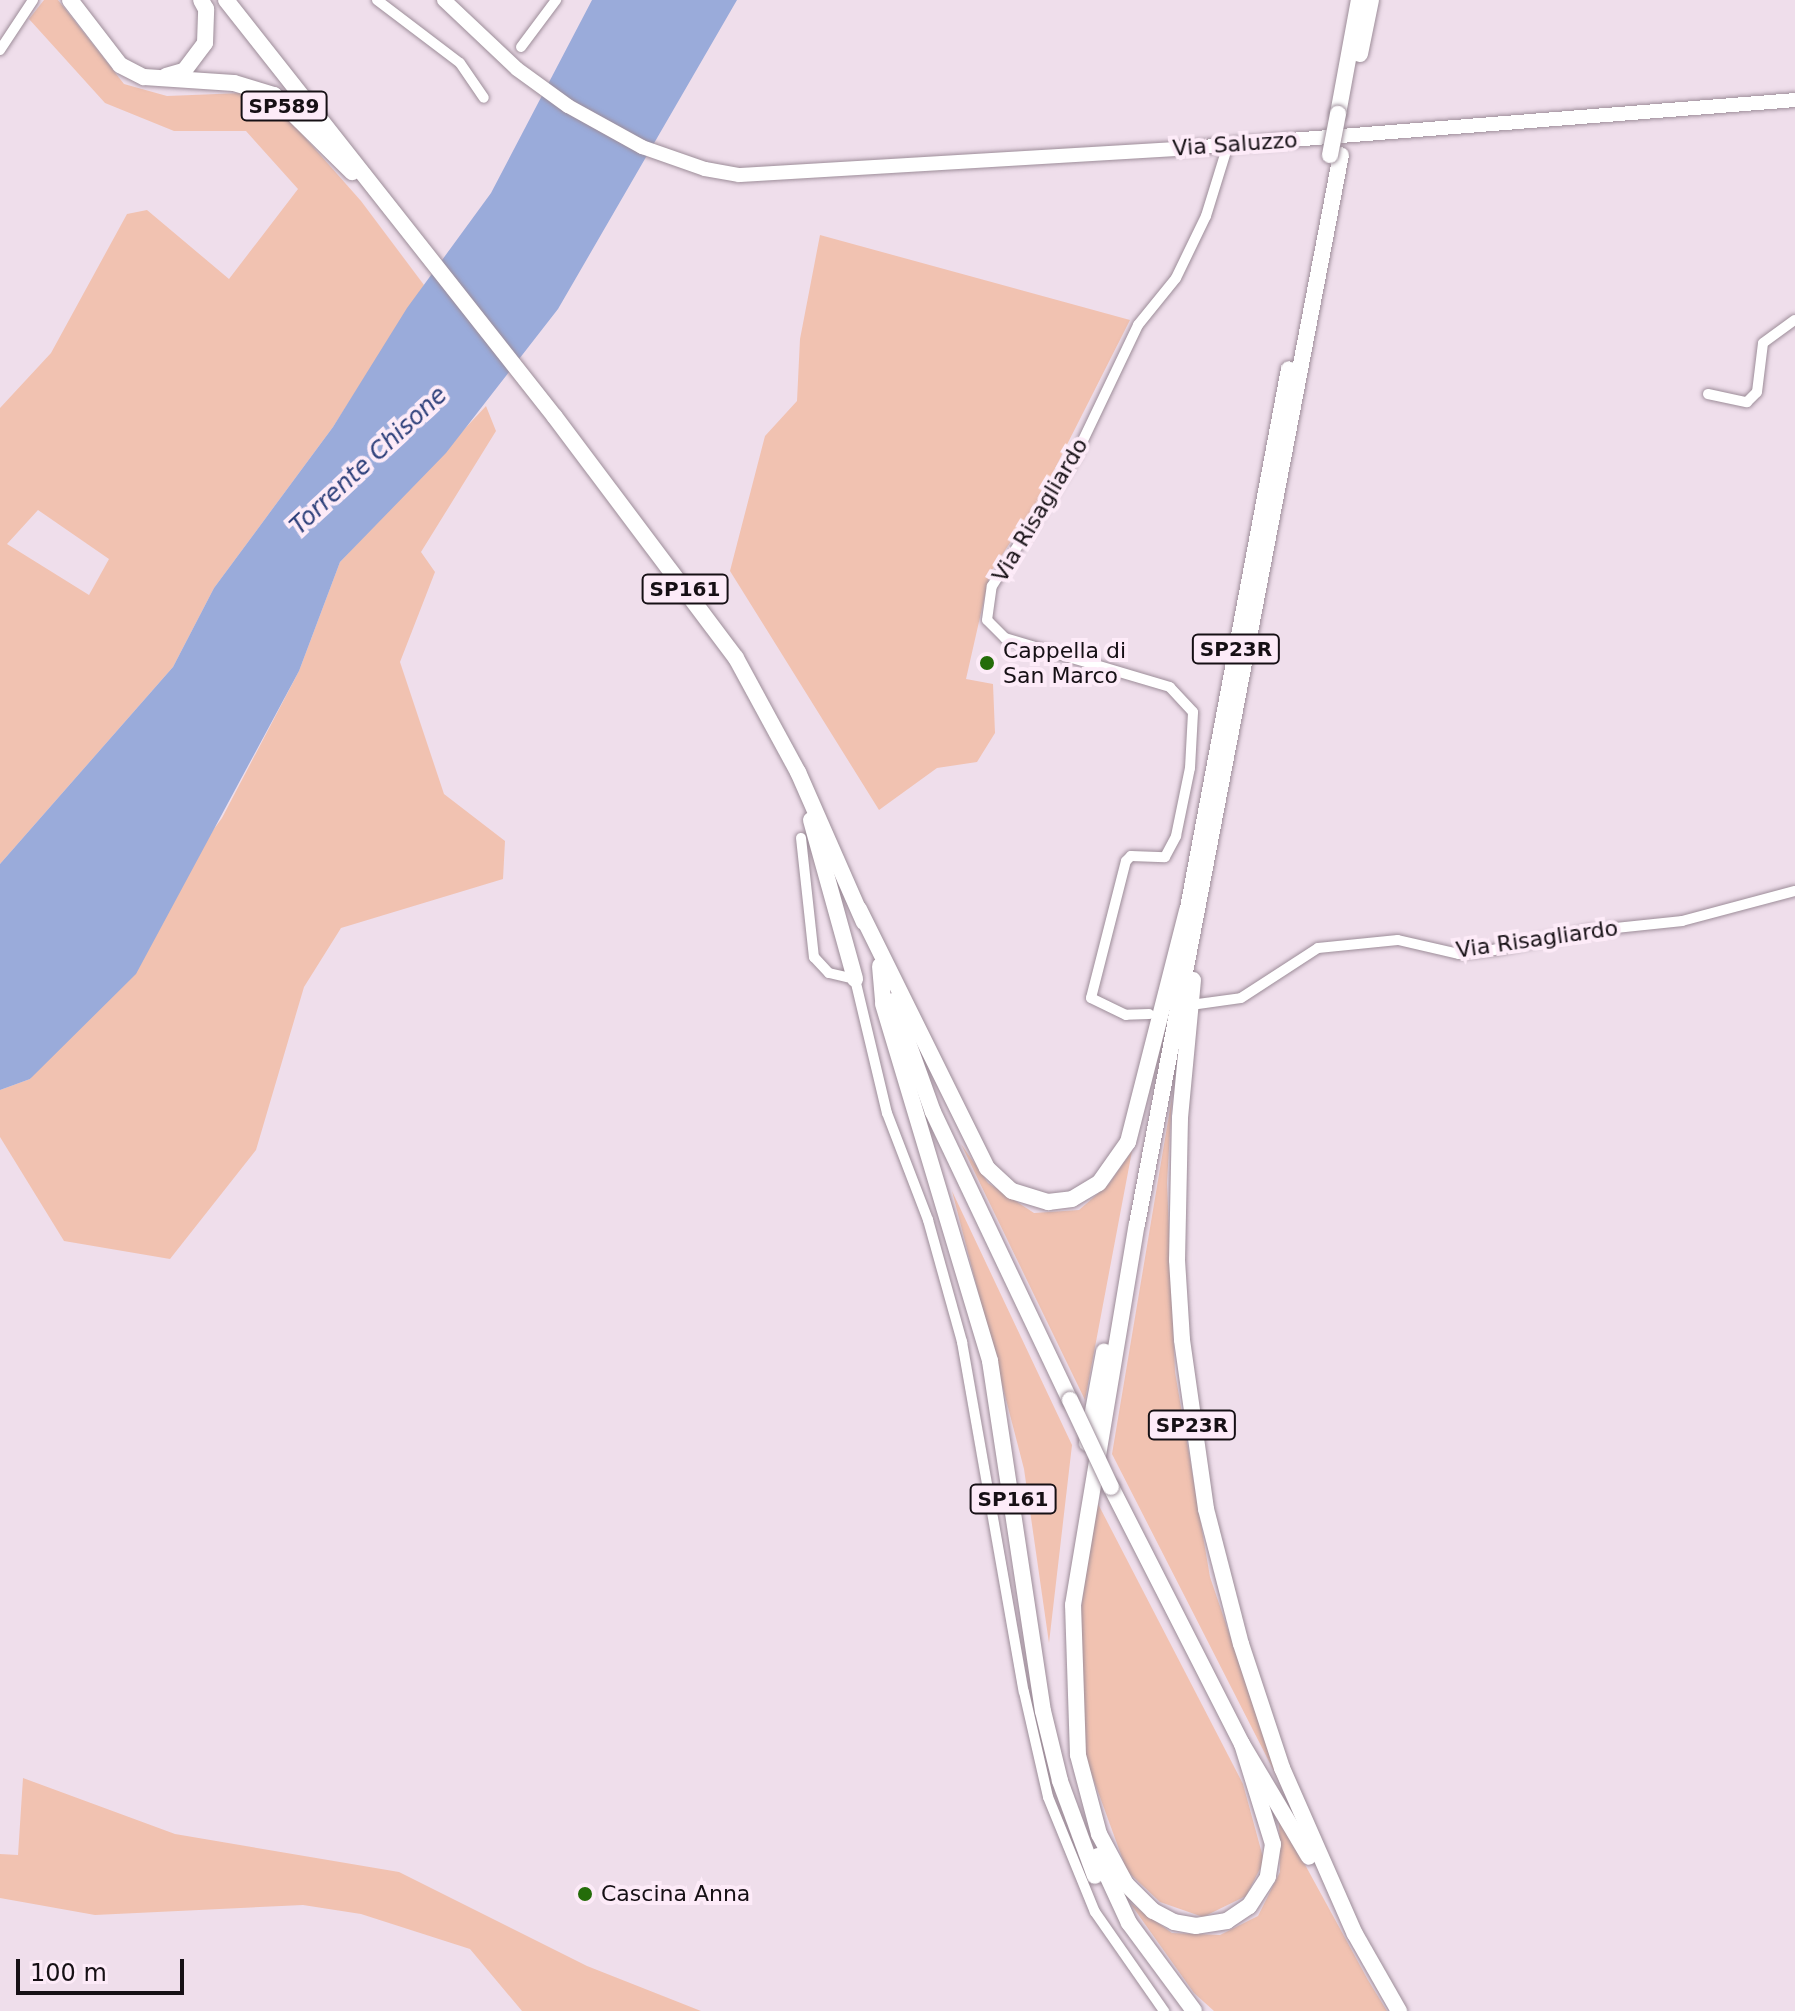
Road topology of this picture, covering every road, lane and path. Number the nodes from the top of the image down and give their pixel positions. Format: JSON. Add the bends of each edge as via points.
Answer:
{"nodes":[{"id":1,"x":33,"y":0,"type":"edge"},
{"id":2,"x":70,"y":0,"type":"edge"},
{"id":3,"x":201,"y":0,"type":"edge"},
{"id":4,"x":226,"y":0,"type":"edge"},
{"id":5,"x":377,"y":0,"type":"edge"},
{"id":6,"x":444,"y":0,"type":"edge"},
{"id":7,"x":556,"y":0,"type":"edge"},
{"id":8,"x":1359,"y":0,"type":"edge"},
{"id":9,"x":1371,"y":0,"type":"edge"},
{"id":10,"x":521,"y":47,"type":"dead end"},
{"id":11,"x":0,"y":50,"type":"edge"},
{"id":12,"x":158,"y":79,"type":"junction"},
{"id":13,"x":484,"y":98,"type":"dead end"},
{"id":14,"x":1795,"y":100,"type":"edge"},
{"id":15,"x":1343,"y":114,"type":"junction"},
{"id":16,"x":1228,"y":145,"type":"junction"},
{"id":17,"x":381,"y":196,"type":"junction"},
{"id":18,"x":1795,"y":320,"type":"edge"},
{"id":19,"x":1290,"y":394,"type":"junction"},
{"id":20,"x":1708,"y":394,"type":"dead end"},
{"id":21,"x":798,"y":772,"type":"junction"},
{"id":22,"x":801,"y":838,"type":"dead end"},
{"id":23,"x":1202,"y":891,"type":"junction"},
{"id":24,"x":1795,"y":891,"type":"edge"},
{"id":25,"x":1188,"y":905,"type":"junction"},
{"id":26,"x":859,"y":909,"type":"junction"},
{"id":27,"x":880,"y":966,"type":"junction"},
{"id":28,"x":855,"y":979,"type":"junction"},
{"id":29,"x":1198,"y":1004,"type":"dead end"},
{"id":30,"x":1149,"y":1014,"type":"dead end"},
{"id":31,"x":1242,"y":1744,"type":"junction"},
{"id":32,"x":1355,"y":1934,"type":"junction"},
{"id":33,"x":1164,"y":2011,"type":"edge"},
{"id":34,"x":1185,"y":2011,"type":"edge"},
{"id":35,"x":1194,"y":2011,"type":"edge"},
{"id":36,"x":1399,"y":2011,"type":"edge"}],
"edges":[{"from":1,"to":11,"type":"street"},
{"from":2,"to":12,"type":"main road","number":"SP589","via":[[120,65]]},
{"from":3,"to":12,"type":"main road","via":[[208,28],[197,59],[184,71]]},
{"from":4,"to":17,"type":"main road","number":"SP161"},
{"from":5,"to":13,"type":"street","via":[[460,63]]},
{"from":6,"to":16,"type":"main road","name":"Via Saluzzo","via":[[517,69],[612,132],[676,161],[720,173],[768,175]]},
{"from":7,"to":10,"type":"street"},
{"from":8,"to":15,"type":"main road","number":"SP23R"},
{"from":9,"to":15,"type":"main road","number":"SP23R"},
{"from":12,"to":17,"type":"main road","number":"SP589","via":[[234,83],[274,95]]},
{"from":14,"to":16,"type":"main road","name":"Via Saluzzo"},
{"from":15,"to":19,"type":"main road","number":"SP23R","bridge":true},
{"from":16,"to":30,"type":"street","name":"Via Risagliardo","via":[[1206,216],[1176,278],[1138,325],[1076,455],[992,586],[987,620],[1005,638],[1170,687],[1193,712],[1190,768],[1176,836],[1165,857],[1131,856],[1126,861],[1091,998],[1126,1015]]},
{"from":17,"to":21,"type":"main road","number":"SP161","via":[[736,658]]},
{"from":18,"to":20,"type":"street","via":[[1763,343],[1757,392],[1747,402]]},
{"from":19,"to":23,"type":"main road","number":"SP23R"},
{"from":19,"to":25,"type":"main road","number":"SP23R"},
{"from":21,"to":26,"type":"main road","number":"SP161"},
{"from":21,"to":28,"type":"main road"},
{"from":22,"to":28,"type":"street","via":[[814,957],[829,973]]},
{"from":23,"to":31,"type":"main road","number":"SP23R","via":[[1080,1543],[1071,1637],[1078,1755],[1104,1849],[1140,1900],[1174,1922],[1196,1926],[1227,1921],[1249,1906],[1268,1877],[1273,1844]]},
{"from":23,"to":32,"type":"main road","number":"SP23R","via":[[1177,1179],[1181,1315],[1193,1434],[1221,1576],[1260,1707]]},
{"from":24,"to":29,"type":"street","name":"Via Risagliardo","via":[[1682,921],[1587,931],[1494,950],[1459,954],[1398,940],[1318,948],[1241,998]]},
{"from":25,"to":26,"type":"main road","number":"SP161","via":[[1128,1142],[1099,1183],[1072,1199],[1048,1202],[1012,1191],[987,1168]]},
{"from":25,"to":35,"type":"main road","number":"SP23R","via":[[1092,1412],[1072,1542],[1063,1669],[1073,1773],[1101,1865],[1139,1939]]},
{"from":26,"to":27,"type":"main road","number":"SP161"},
{"from":27,"to":31,"type":"main road","number":"SP161","bridge":true,"via":[[933,1112],[1111,1487]]},
{"from":27,"to":34,"type":"main road","number":"SP161","via":[[883,1004],[990,1361],[1032,1649],[1060,1781],[1111,1908]]},
{"from":28,"to":33,"type":"street","via":[[887,1113],[928,1220],[962,1342],[1024,1692],[1048,1797],[1095,1912]]},
{"from":31,"to":32,"type":"main road","number":"SP161"},
{"from":32,"to":36,"type":"main road","number":"SP23R"}]}
